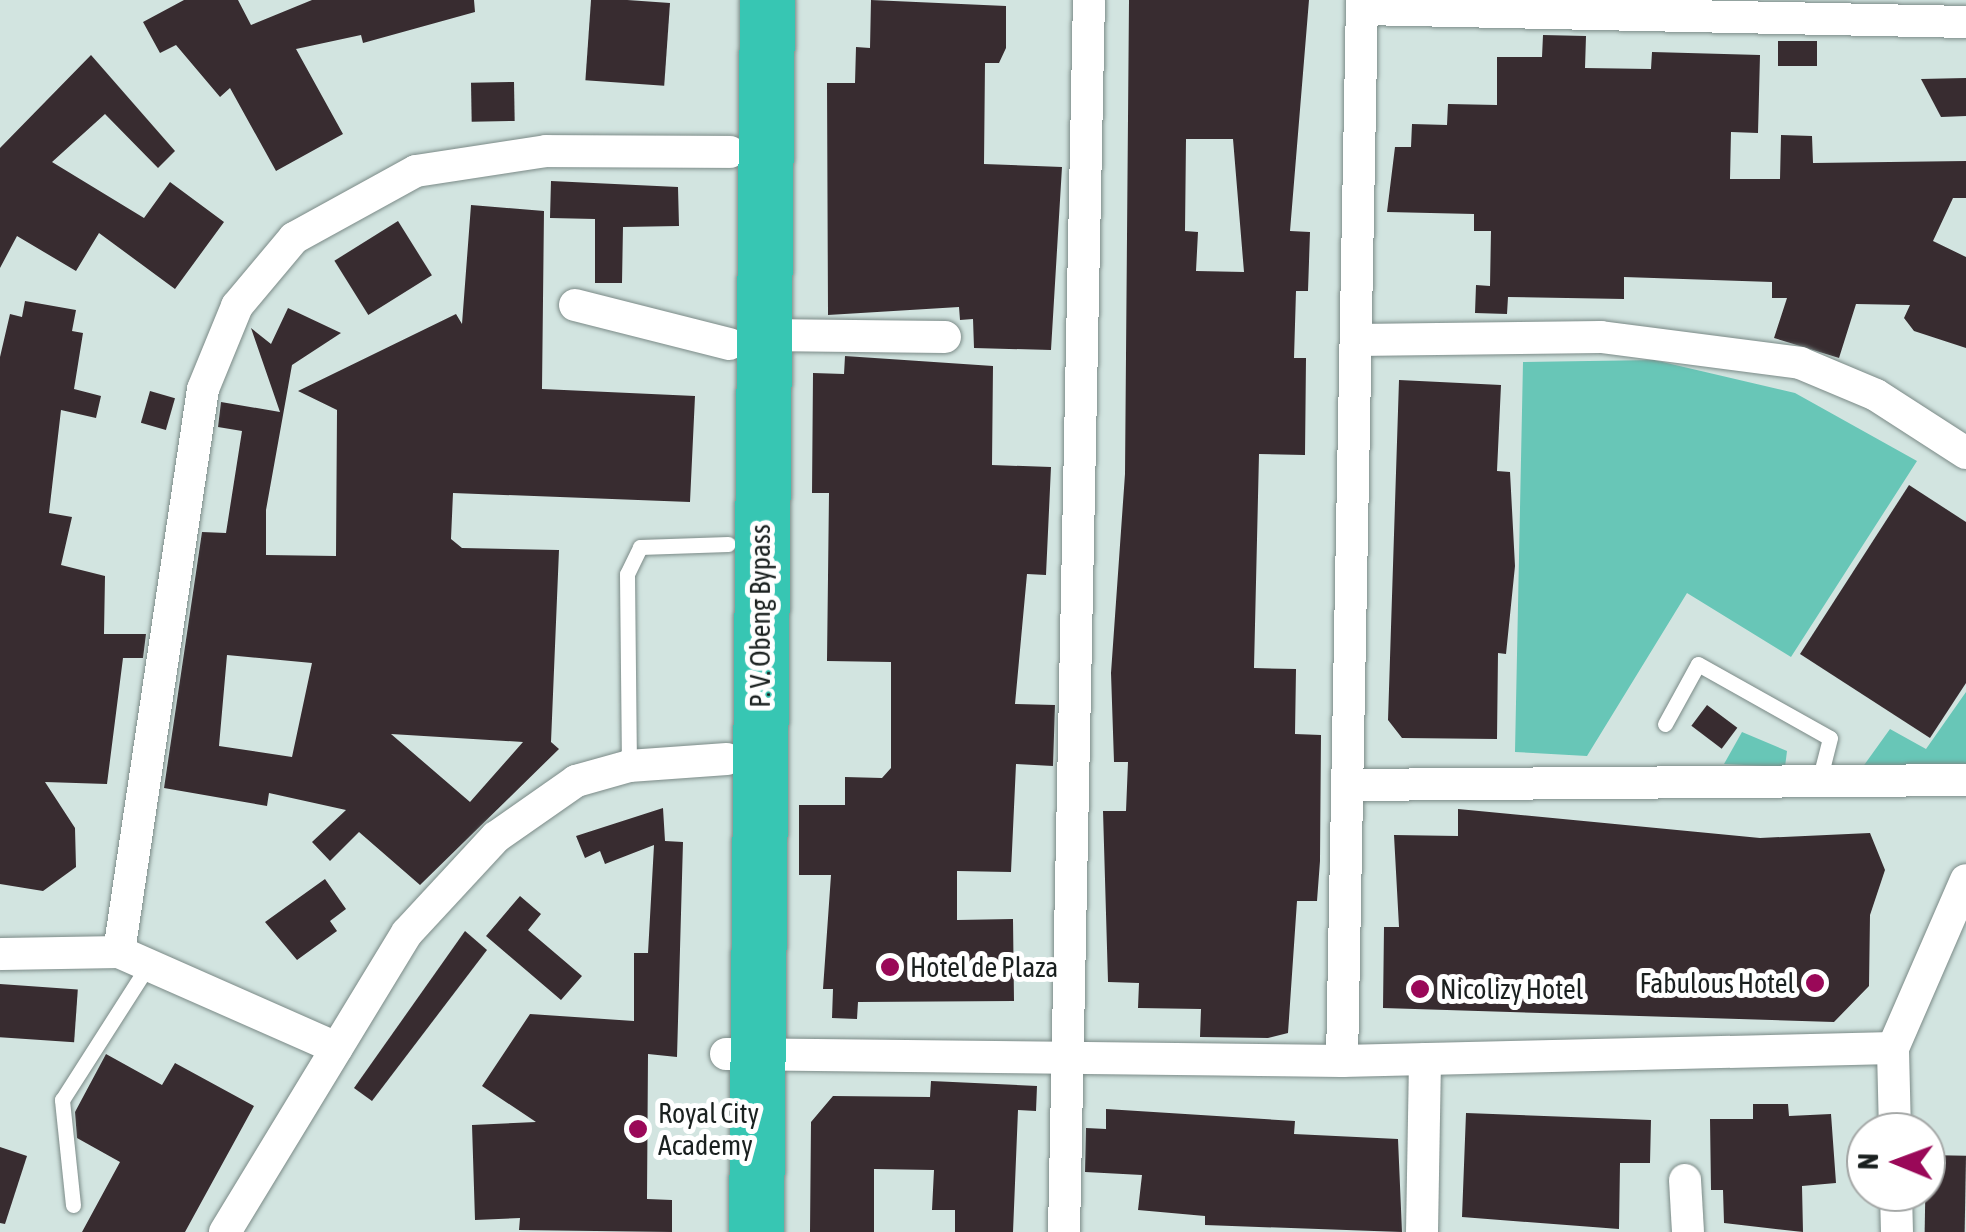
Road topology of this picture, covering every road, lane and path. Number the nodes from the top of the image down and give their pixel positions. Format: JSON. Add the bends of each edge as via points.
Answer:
{"nodes":[{"id":1,"x":729,"y":0,"type":"edge"},
{"id":2,"x":767,"y":0,"type":"edge"},
{"id":3,"x":1089,"y":0,"type":"edge"},
{"id":4,"x":1362,"y":4,"type":"edge"},
{"id":5,"x":1817,"y":9,"type":"edge"},
{"id":6,"x":1966,"y":22,"type":"edge"},
{"id":7,"x":730,"y":152,"type":"junction"},
{"id":8,"x":575,"y":304,"type":"dead end"},
{"id":9,"x":945,"y":338,"type":"dead end"},
{"id":10,"x":746,"y":340,"type":"junction"},
{"id":11,"x":1356,"y":340,"type":"junction"},
{"id":12,"x":1966,"y":453,"type":"edge"},
{"id":13,"x":728,"y":544,"type":"junction"},
{"id":14,"x":1665,"y":724,"type":"dead end"},
{"id":15,"x":727,"y":759,"type":"junction"},
{"id":16,"x":629,"y":766,"type":"junction"},
{"id":17,"x":1966,"y":780,"type":"edge"},
{"id":18,"x":1818,"y":782,"type":"junction"},
{"id":19,"x":1347,"y":785,"type":"junction"},
{"id":20,"x":1966,"y":880,"type":"edge"},
{"id":21,"x":0,"y":954,"type":"edge"},
{"id":22,"x":134,"y":958,"type":"junction"},
{"id":23,"x":337,"y":1048,"type":"junction"},
{"id":24,"x":1893,"y":1048,"type":"junction"},
{"id":25,"x":741,"y":1054,"type":"junction"},
{"id":26,"x":1072,"y":1058,"type":"junction"},
{"id":27,"x":1425,"y":1059,"type":"junction"},
{"id":28,"x":1342,"y":1061,"type":"junction"},
{"id":29,"x":1894,"y":1112,"type":"edge"},
{"id":30,"x":1685,"y":1180,"type":"dead end"},
{"id":31,"x":74,"y":1205,"type":"dead end"},
{"id":32,"x":224,"y":1232,"type":"edge"},
{"id":33,"x":725,"y":1232,"type":"edge"},
{"id":34,"x":756,"y":1232,"type":"edge"},
{"id":35,"x":1064,"y":1232,"type":"edge"},
{"id":36,"x":1422,"y":1232,"type":"edge"},
{"id":37,"x":1688,"y":1232,"type":"edge"}],
"edges":[{"from":1,"to":7,"type":"highway","name":"P. V. Obeng Bypass"},
{"from":2,"to":10,"type":"highway","name":"P. V. Obeng Bypass"},
{"from":3,"to":26,"type":"street"},
{"from":4,"to":5,"type":"street"},
{"from":4,"to":11,"type":"street"},
{"from":5,"to":6,"type":"street"},
{"from":7,"to":10,"type":"highway","name":"P. V. Obeng Bypass"},
{"from":7,"to":22,"type":"street","via":[[546,151],[416,170],[294,238],[237,306],[202,389]]},
{"from":8,"to":10,"type":"street"},
{"from":9,"to":10,"type":"street"},
{"from":10,"to":13,"type":"highway","name":"P. V. Obeng Bypass"},
{"from":10,"to":25,"type":"highway","name":"P. V. Obeng Bypass"},
{"from":11,"to":12,"type":"street","via":[[1601,337],[1800,363],[1876,395]]},
{"from":11,"to":19,"type":"street"},
{"from":13,"to":15,"type":"highway","name":"P. V. Obeng Bypass"},
{"from":13,"to":16,"type":"lane","via":[[640,547],[627,574]]},
{"from":14,"to":18,"type":"lane","via":[[1698,664],[1830,738]]},
{"from":15,"to":16,"type":"street"},
{"from":15,"to":25,"type":"highway","name":"P. V. Obeng Bypass"},
{"from":16,"to":23,"type":"street","via":[[576,781],[496,837],[407,934]]},
{"from":17,"to":18,"type":"street"},
{"from":18,"to":19,"type":"street"},
{"from":19,"to":28,"type":"street"},
{"from":20,"to":24,"type":"street"},
{"from":21,"to":22,"type":"street"},
{"from":22,"to":23,"type":"street"},
{"from":22,"to":31,"type":"lane","via":[[62,1100]]},
{"from":23,"to":32,"type":"street"},
{"from":24,"to":27,"type":"street"},
{"from":24,"to":29,"type":"street"},
{"from":25,"to":26,"type":"street"},
{"from":25,"to":33,"type":"highway","name":"P. V. Obeng Bypass"},
{"from":25,"to":34,"type":"highway","name":"P. V. Obeng Bypass"},
{"from":26,"to":28,"type":"street"},
{"from":26,"to":35,"type":"street"},
{"from":27,"to":28,"type":"street"},
{"from":27,"to":36,"type":"street"},
{"from":30,"to":37,"type":"street"}]}
